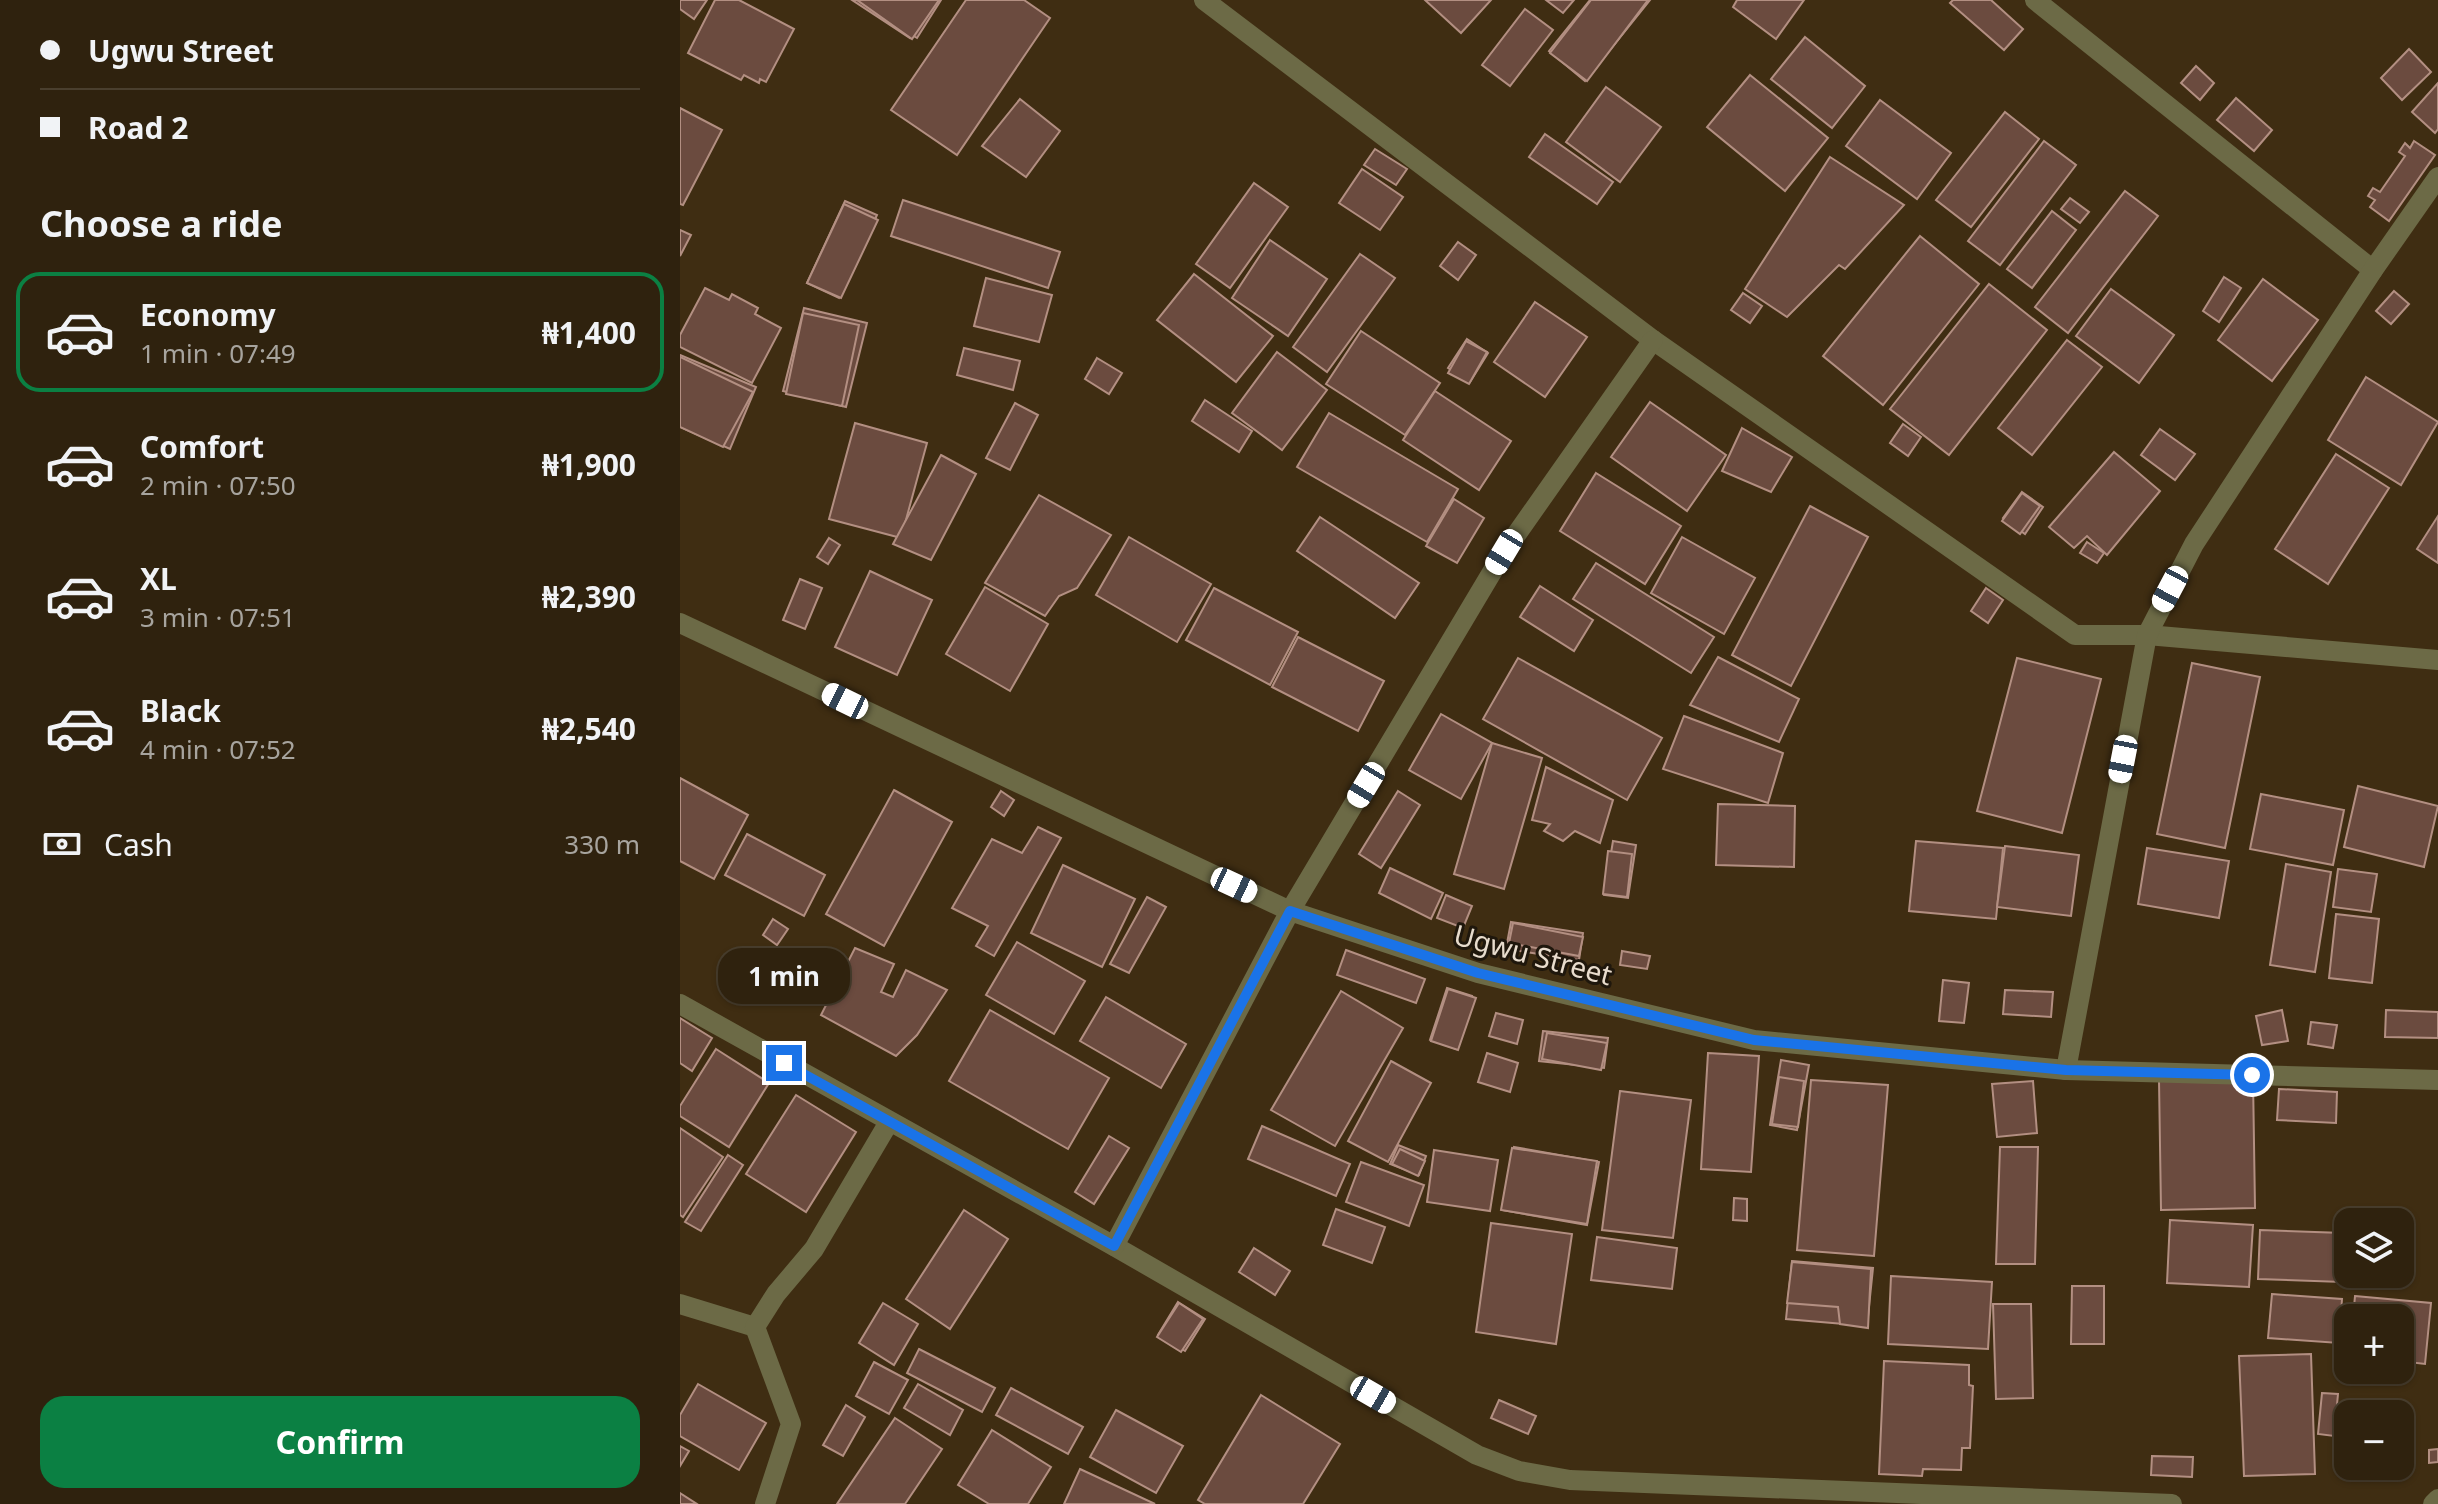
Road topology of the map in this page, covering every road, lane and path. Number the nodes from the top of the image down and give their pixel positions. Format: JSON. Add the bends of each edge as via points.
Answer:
{"nodes":[{"id":1,"x":1204,"y":0,"type":"edge"},
{"id":2,"x":2035,"y":0,"type":"edge"},
{"id":3,"x":2438,"y":177,"type":"edge"},
{"id":4,"x":2373,"y":270,"type":"junction"},
{"id":5,"x":1653,"y":340,"type":"junction"},
{"id":6,"x":680,"y":623,"type":"edge"},
{"id":7,"x":2147,"y":635,"type":"junction"},
{"id":8,"x":2438,"y":660,"type":"edge"},
{"id":9,"x":1290,"y":911,"type":"junction"},
{"id":10,"x":680,"y":1004,"type":"edge"},
{"id":11,"x":2066,"y":1070,"type":"junction"},
{"id":12,"x":2438,"y":1080,"type":"edge"},
{"id":13,"x":889,"y":1122,"type":"junction"},
{"id":14,"x":1114,"y":1246,"type":"junction"},
{"id":15,"x":680,"y":1304,"type":"edge"},
{"id":16,"x":755,"y":1327,"type":"junction"},
{"id":17,"x":2438,"y":1499,"type":"edge"},
{"id":18,"x":765,"y":1504,"type":"edge"},
{"id":19,"x":2172,"y":1504,"type":"edge"},
{"id":20,"x":2433,"y":1504,"type":"edge"}],
"edges":[{"from":1,"to":5,"type":"street"},
{"from":2,"to":4,"type":"street"},
{"from":3,"to":4,"type":"street"},
{"from":4,"to":7,"type":"street","via":[[2194,544]]},
{"from":5,"to":7,"type":"street","via":[[2075,635]]},
{"from":5,"to":9,"type":"street","via":[[1504,552]]},
{"from":6,"to":9,"type":"street","name":"Ugwu Street"},
{"from":7,"to":8,"type":"street"},
{"from":7,"to":11,"type":"street"},
{"from":9,"to":11,"type":"street","name":"Ugwu Street","via":[[1478,973],[1754,1040]]},
{"from":9,"to":14,"type":"street"},
{"from":10,"to":13,"type":"street"},
{"from":11,"to":12,"type":"street","name":"Ugwu Street"},
{"from":13,"to":14,"type":"street"},
{"from":13,"to":16,"type":"street","via":[[814,1249]]},
{"from":14,"to":19,"type":"street","via":[[1477,1455],[1519,1471],[1570,1480]]},
{"from":15,"to":16,"type":"street"},
{"from":16,"to":18,"type":"street","via":[[791,1424]]},
{"from":17,"to":20,"type":"street"}]}
